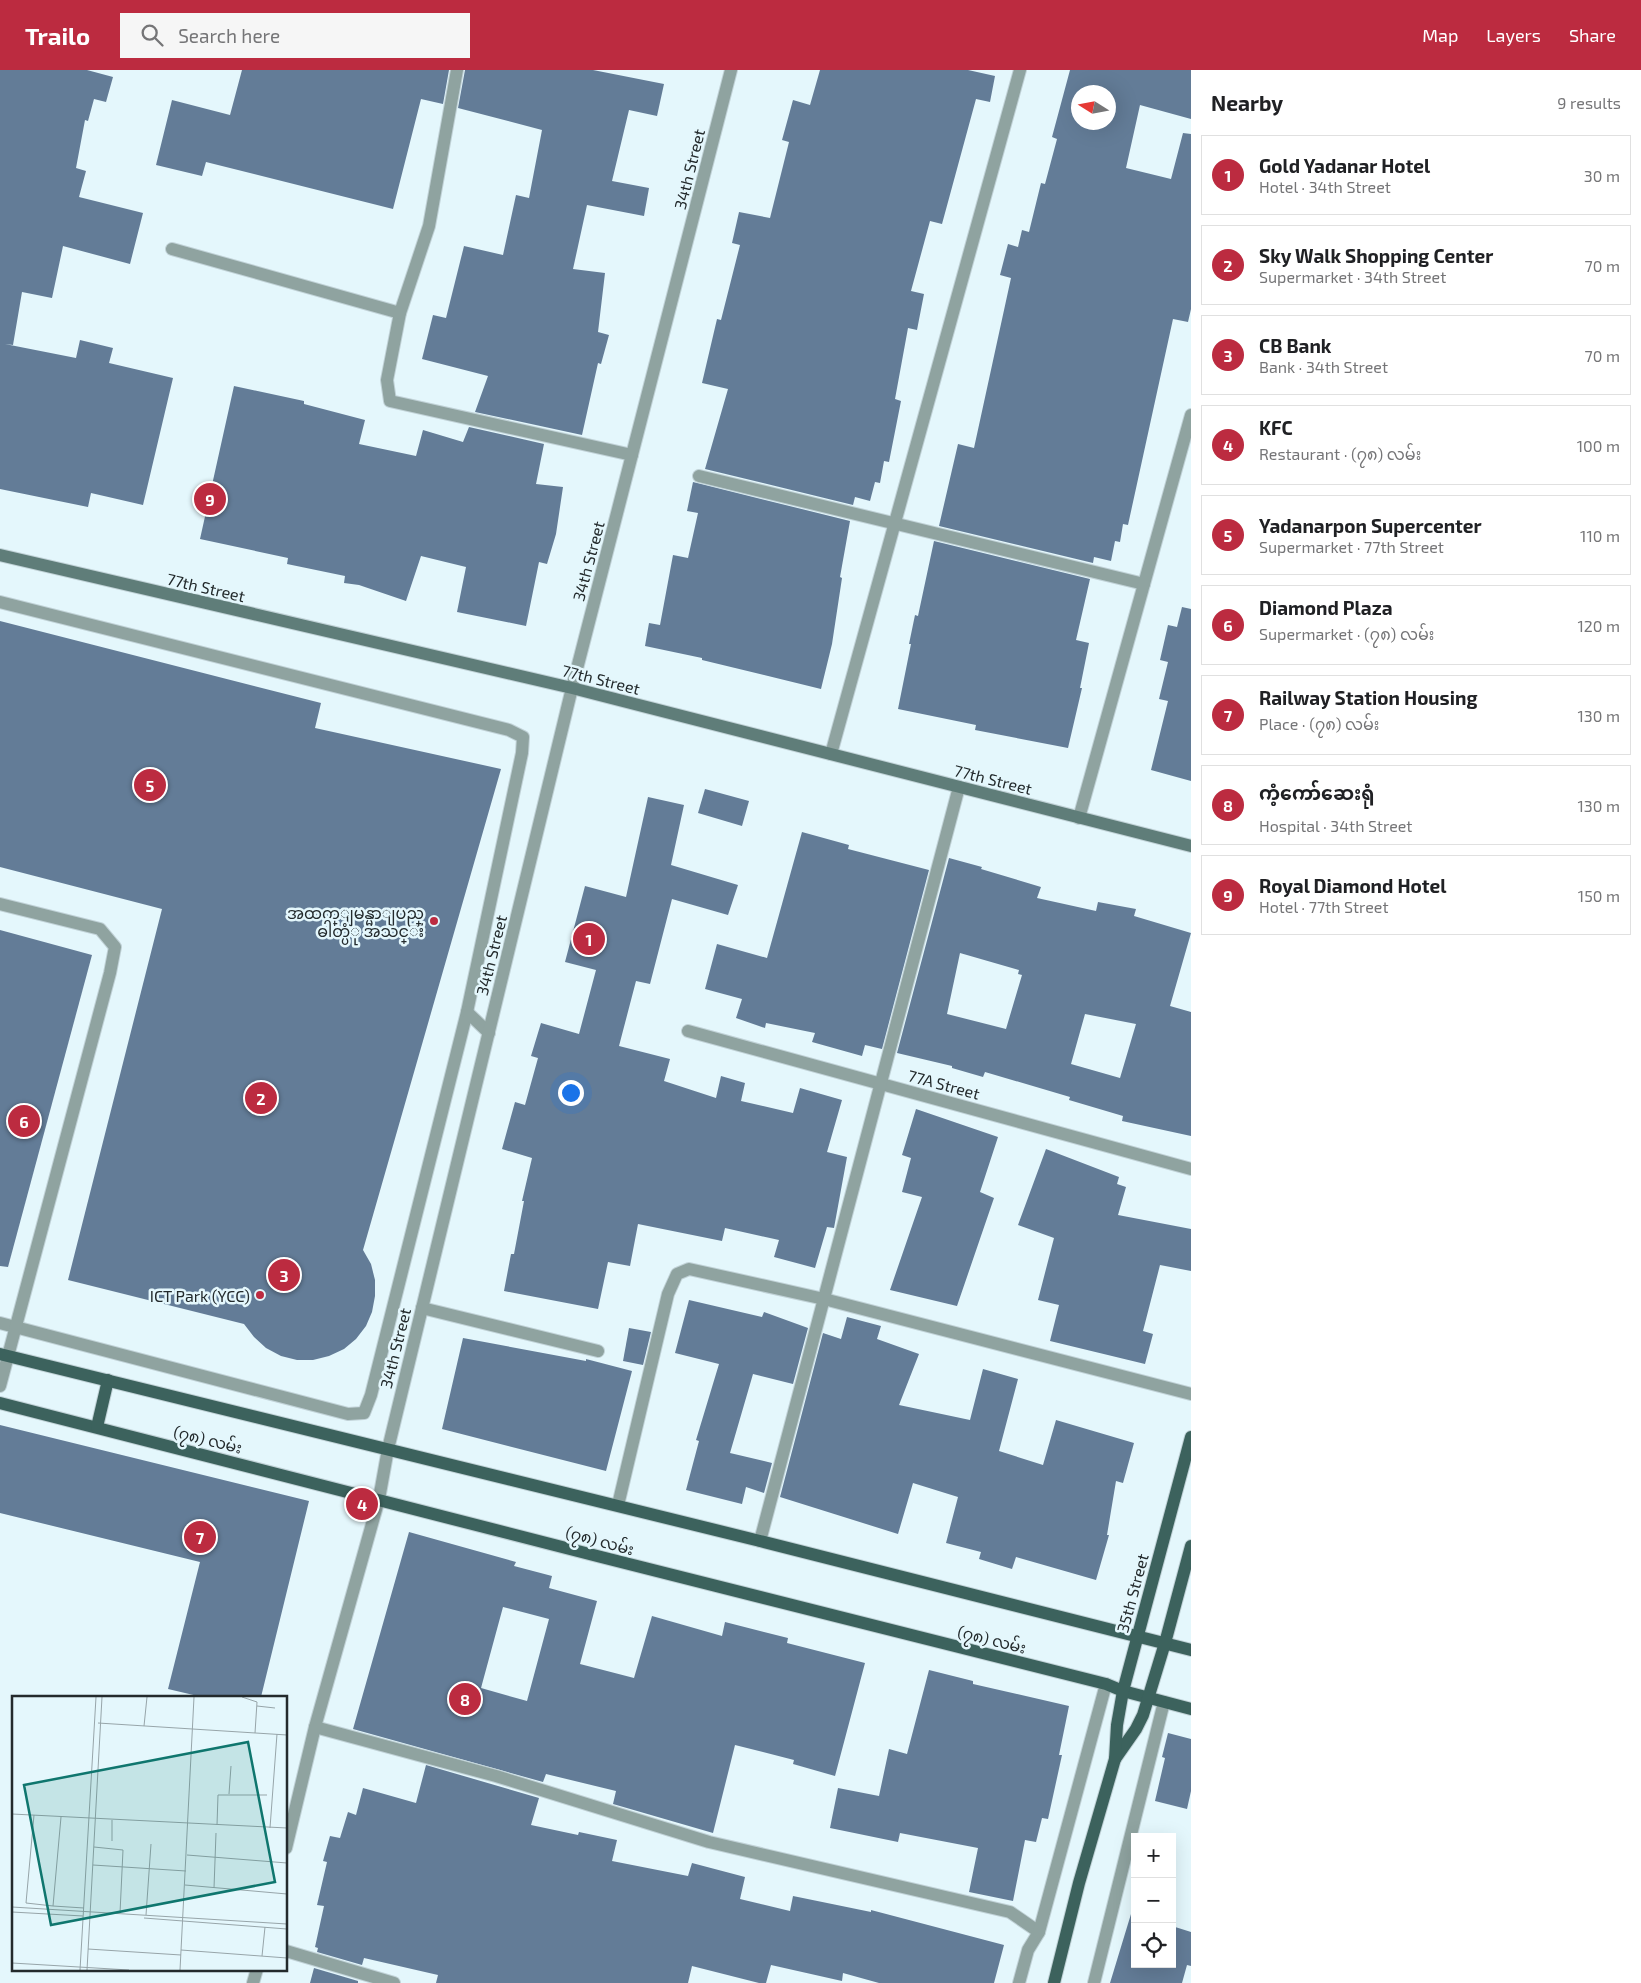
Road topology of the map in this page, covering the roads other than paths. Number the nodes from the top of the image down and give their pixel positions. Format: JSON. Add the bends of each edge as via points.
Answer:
{"nodes":[{"id":1,"x":457,"y":70,"type":"edge"},
{"id":2,"x":731,"y":70,"type":"edge"},
{"id":3,"x":1020,"y":70,"type":"edge"},
{"id":4,"x":172,"y":249,"type":"dead end"},
{"id":5,"x":400,"y":313,"type":"junction"},
{"id":6,"x":1191,"y":415,"type":"edge"},
{"id":7,"x":632,"y":455,"type":"junction"},
{"id":8,"x":699,"y":476,"type":"dead end"},
{"id":9,"x":895,"y":525,"type":"junction"},
{"id":10,"x":0,"y":555,"type":"edge"},
{"id":11,"x":1144,"y":584,"type":"junction"},
{"id":12,"x":0,"y":602,"type":"edge"},
{"id":13,"x":572,"y":688,"type":"junction"},
{"id":14,"x":831,"y":754,"type":"junction"},
{"id":15,"x":959,"y":787,"type":"junction"},
{"id":16,"x":1079,"y":818,"type":"junction"},
{"id":17,"x":1191,"y":846,"type":"edge"},
{"id":18,"x":0,"y":904,"type":"edge"},
{"id":19,"x":467,"y":1012,"type":"junction"},
{"id":20,"x":688,"y":1031,"type":"dead end"},
{"id":21,"x":489,"y":1033,"type":"junction"},
{"id":22,"x":881,"y":1084,"type":"junction"},
{"id":23,"x":1191,"y":1168,"type":"edge"},
{"id":24,"x":824,"y":1299,"type":"junction"},
{"id":25,"x":422,"y":1308,"type":"junction"},
{"id":26,"x":0,"y":1323,"type":"edge"},
{"id":27,"x":15,"y":1327,"type":"junction"},
{"id":28,"x":598,"y":1351,"type":"dead end"},
{"id":29,"x":4,"y":1354,"type":"edge"},
{"id":30,"x":108,"y":1380,"type":"junction"},
{"id":31,"x":0,"y":1386,"type":"edge"},
{"id":32,"x":1191,"y":1394,"type":"edge"},
{"id":33,"x":0,"y":1402,"type":"edge"},
{"id":34,"x":97,"y":1427,"type":"junction"},
{"id":35,"x":1191,"y":1437,"type":"edge"},
{"id":36,"x":388,"y":1449,"type":"junction"},
{"id":37,"x":379,"y":1499,"type":"junction"},
{"id":38,"x":618,"y":1506,"type":"junction"},
{"id":39,"x":760,"y":1541,"type":"junction"},
{"id":40,"x":1191,"y":1546,"type":"edge"},
{"id":41,"x":1138,"y":1636,"type":"junction"},
{"id":42,"x":1165,"y":1643,"type":"junction"},
{"id":43,"x":1191,"y":1650,"type":"edge"},
{"id":44,"x":1106,"y":1684,"type":"junction"},
{"id":45,"x":1123,"y":1691,"type":"junction"},
{"id":46,"x":1148,"y":1698,"type":"junction"},
{"id":47,"x":1164,"y":1702,"type":"junction"},
{"id":48,"x":1191,"y":1709,"type":"edge"},
{"id":49,"x":315,"y":1727,"type":"junction"},
{"id":50,"x":1115,"y":1760,"type":"junction"},
{"id":51,"x":288,"y":1840,"type":"edge"},
{"id":52,"x":1039,"y":1932,"type":"junction"},
{"id":53,"x":288,"y":1952,"type":"edge"},
{"id":54,"x":257,"y":1970,"type":"edge"},
{"id":55,"x":253,"y":1983,"type":"edge"},
{"id":56,"x":394,"y":1983,"type":"edge"},
{"id":57,"x":1019,"y":1983,"type":"edge"},
{"id":58,"x":1054,"y":1983,"type":"edge"},
{"id":59,"x":1094,"y":1983,"type":"edge"}],
"edges":[{"from":1,"to":5,"type":"street","via":[[429,226]]},
{"from":2,"to":7,"type":"street","name":"34th Street"},
{"from":3,"to":9,"type":"street"},
{"from":4,"to":5,"type":"street"},
{"from":5,"to":7,"type":"street","via":[[387,380],[390,400]]},
{"from":6,"to":11,"type":"street"},
{"from":7,"to":13,"type":"street","name":"34th Street"},
{"from":8,"to":9,"type":"street"},
{"from":9,"to":11,"type":"street"},
{"from":9,"to":14,"type":"street"},
{"from":10,"to":13,"type":"street","name":"77th Street"},
{"from":11,"to":16,"type":"street"},
{"from":12,"to":19,"type":"street","via":[[509,730],[523,737]]},
{"from":13,"to":14,"type":"street","name":"77th Street"},
{"from":13,"to":21,"type":"street","name":"34th Street"},
{"from":14,"to":15,"type":"street","name":"77th Street"},
{"from":15,"to":16,"type":"street","name":"77th Street"},
{"from":15,"to":22,"type":"street"},
{"from":16,"to":17,"type":"street","name":"77th Street"},
{"from":18,"to":27,"type":"street","via":[[100,929],[115,947]]},
{"from":19,"to":21,"type":"street"},
{"from":19,"to":27,"type":"street","via":[[364,1412],[348,1414]]},
{"from":20,"to":22,"type":"street","name":"77A Street"},
{"from":21,"to":25,"type":"street","name":"34th Street"},
{"from":22,"to":23,"type":"street","name":"77A Street"},
{"from":22,"to":24,"type":"street"},
{"from":24,"to":32,"type":"street"},
{"from":24,"to":38,"type":"street","via":[[689,1269],[677,1274],[668,1294]]},
{"from":24,"to":39,"type":"street"},
{"from":25,"to":28,"type":"street"},
{"from":25,"to":36,"type":"street","name":"34th Street"},
{"from":26,"to":27,"type":"street"},
{"from":27,"to":29,"type":"street"},
{"from":29,"to":30,"type":"main road","name":"(၇၈) လမ်း"},
{"from":29,"to":31,"type":"street"},
{"from":30,"to":34,"type":"main road"},
{"from":30,"to":36,"type":"main road","name":"(၇၈) လမ်း"},
{"from":33,"to":34,"type":"main road","name":"(၇၈) လမ်း"},
{"from":34,"to":37,"type":"main road","name":"(၇၈) လမ်း"},
{"from":35,"to":41,"type":"main road","name":"35th Street"},
{"from":36,"to":37,"type":"street","name":"34th Street"},
{"from":36,"to":38,"type":"main road","name":"(၇၈) လမ်း"},
{"from":37,"to":44,"type":"main road","name":"(၇၈) လမ်း","via":[[779,1604]]},
{"from":37,"to":49,"type":"street","name":"34th Street"},
{"from":38,"to":39,"type":"main road","name":"(၇၈) လမ်း"},
{"from":39,"to":41,"type":"main road","name":"(၇၈) လမ်း"},
{"from":40,"to":42,"type":"main road","name":"35th Street"},
{"from":41,"to":42,"type":"main road","name":"(၇၈) လမ်း"},
{"from":41,"to":45,"type":"main road","name":"35th Street"},
{"from":42,"to":43,"type":"main road","name":"(၇၈) လမ်း"},
{"from":42,"to":46,"type":"main road","name":"35th Street"},
{"from":44,"to":45,"type":"main road","name":"(၇၈) လမ်း"},
{"from":44,"to":52,"type":"street"},
{"from":45,"to":46,"type":"main road","name":"(၇၈) လမ်း"},
{"from":45,"to":50,"type":"main road","name":"35th Street"},
{"from":46,"to":47,"type":"main road","name":"(၇၈) လမ်း"},
{"from":46,"to":50,"type":"main road","name":"35th Street","via":[[1136,1729]]},
{"from":47,"to":48,"type":"main road","name":"(၇၈) လမ်း"},
{"from":47,"to":59,"type":"street"},
{"from":49,"to":51,"type":"street","name":"34th Street"},
{"from":49,"to":52,"type":"street","via":[[496,1776],[709,1842],[1010,1912]]},
{"from":50,"to":58,"type":"main road","name":"35th Street"},
{"from":52,"to":57,"type":"street","via":[[1028,1950]]},
{"from":53,"to":56,"type":"street"},
{"from":54,"to":55,"type":"street"}]}
